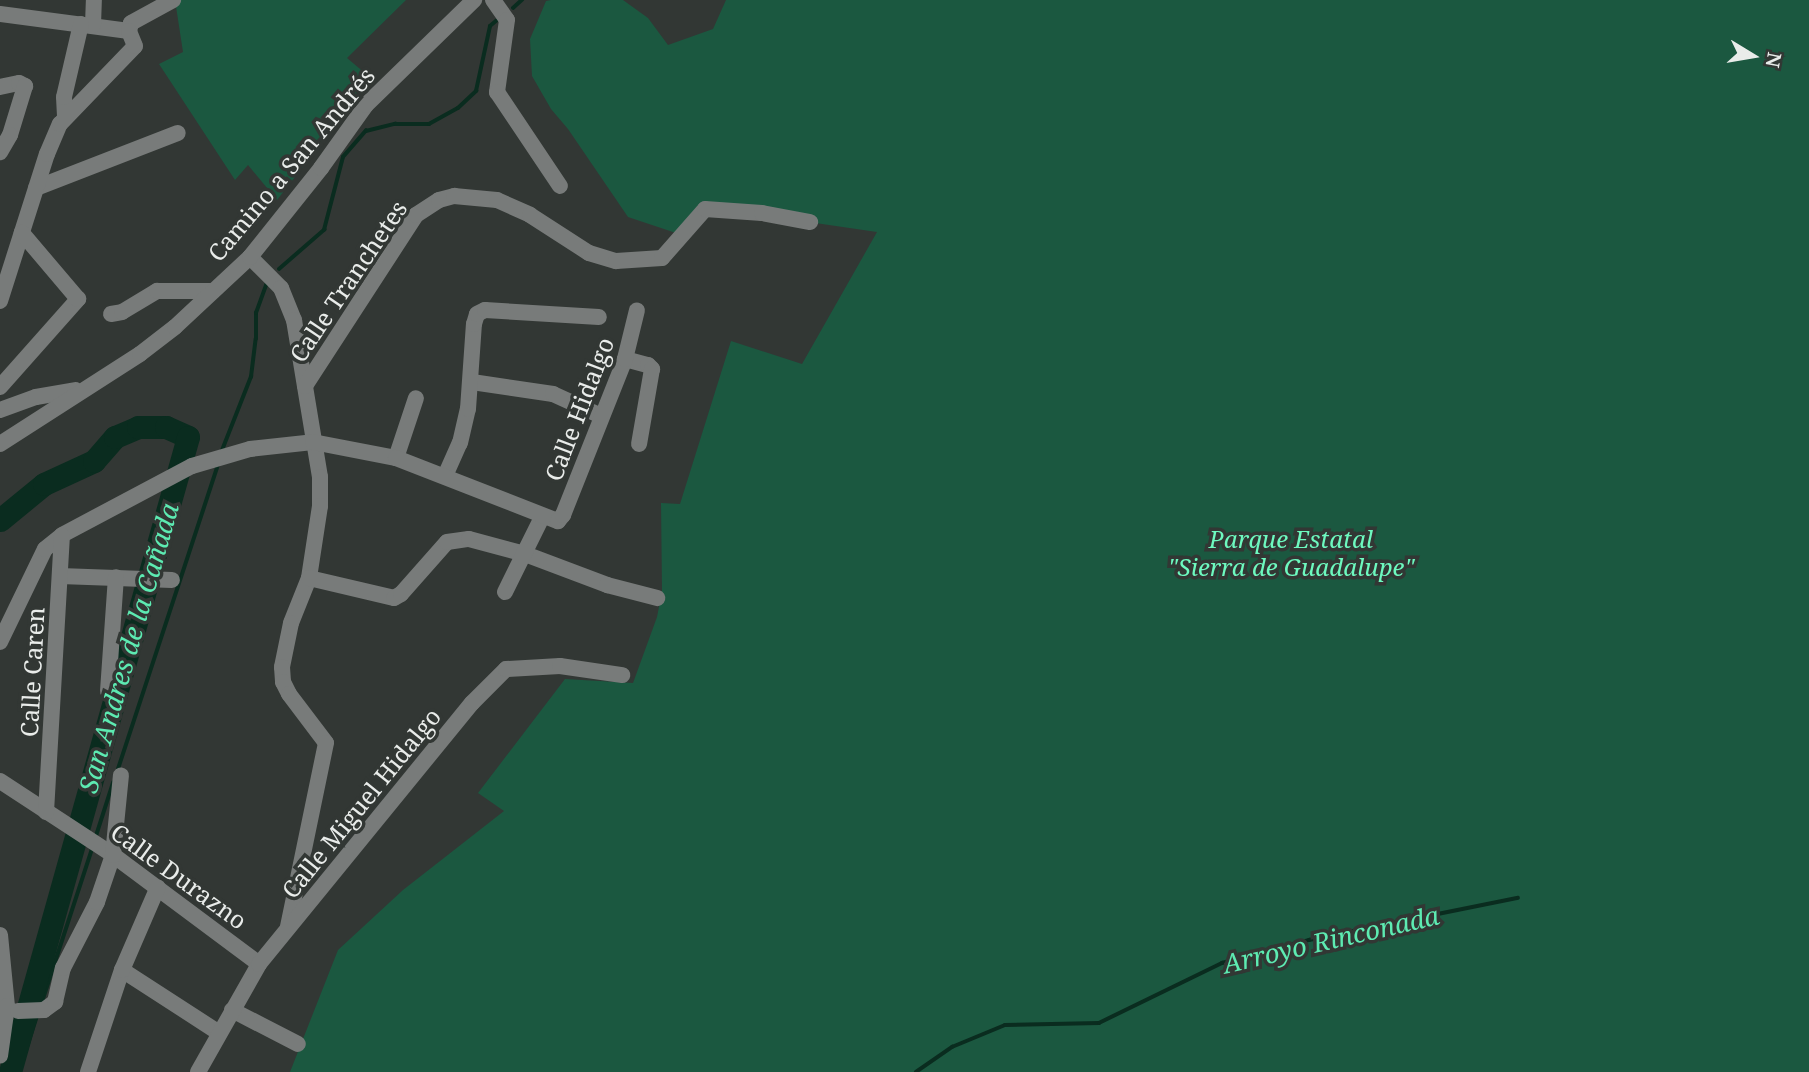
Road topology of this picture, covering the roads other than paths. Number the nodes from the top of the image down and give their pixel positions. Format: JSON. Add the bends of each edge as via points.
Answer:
{"nodes":[{"id":1,"x":94,"y":0,"type":"edge"},
{"id":2,"x":173,"y":0,"type":"edge"},
{"id":3,"x":474,"y":0,"type":"edge"},
{"id":4,"x":493,"y":0,"type":"edge"},
{"id":5,"x":19,"y":7,"type":"edge"},
{"id":6,"x":0,"y":14,"type":"edge"},
{"id":7,"x":87,"y":25,"type":"junction"},
{"id":8,"x":130,"y":31,"type":"junction"},
{"id":9,"x":0,"y":87,"type":"edge"},
{"id":10,"x":65,"y":116,"type":"junction"},
{"id":11,"x":178,"y":133,"type":"dead end"},
{"id":12,"x":0,"y":152,"type":"edge"},
{"id":13,"x":560,"y":186,"type":"dead end"},
{"id":14,"x":36,"y":188,"type":"junction"},
{"id":15,"x":810,"y":222,"type":"dead end"},
{"id":16,"x":22,"y":233,"type":"junction"},
{"id":17,"x":250,"y":257,"type":"junction"},
{"id":18,"x":213,"y":291,"type":"junction"},
{"id":19,"x":1,"y":298,"type":"edge"},
{"id":20,"x":637,"y":310,"type":"dead end"},
{"id":21,"x":111,"y":314,"type":"dead end"},
{"id":22,"x":599,"y":317,"type":"dead end"},
{"id":23,"x":625,"y":359,"type":"junction"},
{"id":24,"x":472,"y":382,"type":"junction"},
{"id":25,"x":304,"y":386,"type":"junction"},
{"id":26,"x":0,"y":387,"type":"edge"},
{"id":27,"x":84,"y":389,"type":"junction"},
{"id":28,"x":416,"y":398,"type":"dead end"},
{"id":29,"x":0,"y":410,"type":"edge"},
{"id":30,"x":601,"y":416,"type":"junction"},
{"id":31,"x":313,"y":442,"type":"junction"},
{"id":32,"x":0,"y":444,"type":"edge"},
{"id":33,"x":639,"y":444,"type":"dead end"},
{"id":34,"x":396,"y":458,"type":"junction"},
{"id":35,"x":445,"y":476,"type":"junction"},
{"id":36,"x":550,"y":519,"type":"junction"},
{"id":37,"x":62,"y":535,"type":"junction"},
{"id":38,"x":525,"y":554,"type":"junction"},
{"id":39,"x":60,"y":576,"type":"junction"},
{"id":40,"x":116,"y":577,"type":"junction"},
{"id":41,"x":309,"y":578,"type":"junction"},
{"id":42,"x":172,"y":580,"type":"dead end"},
{"id":43,"x":505,"y":592,"type":"dead end"},
{"id":44,"x":657,"y":598,"type":"dead end"},
{"id":45,"x":0,"y":642,"type":"edge"},
{"id":46,"x":622,"y":675,"type":"dead end"},
{"id":47,"x":108,"y":691,"type":"dead end"},
{"id":48,"x":121,"y":775,"type":"dead end"},
{"id":49,"x":0,"y":781,"type":"edge"},
{"id":50,"x":46,"y":812,"type":"junction"},
{"id":51,"x":113,"y":855,"type":"junction"},
{"id":52,"x":158,"y":887,"type":"junction"},
{"id":53,"x":288,"y":926,"type":"junction"},
{"id":54,"x":0,"y":935,"type":"edge"},
{"id":55,"x":259,"y":964,"type":"junction"},
{"id":56,"x":122,"y":970,"type":"junction"},
{"id":57,"x":232,"y":1010,"type":"junction"},
{"id":58,"x":18,"y":1011,"type":"dead end"},
{"id":59,"x":219,"y":1032,"type":"junction"},
{"id":60,"x":298,"y":1044,"type":"dead end"},
{"id":61,"x":0,"y":1055,"type":"edge"},
{"id":62,"x":88,"y":1072,"type":"edge"},
{"id":63,"x":199,"y":1072,"type":"edge"}],
"edges":[{"from":1,"to":7,"type":"street"},
{"from":2,"to":8,"type":"street","via":[[131,23]]},
{"from":3,"to":17,"type":"street","name":"Camino a San Andrés","via":[[366,104]]},
{"from":4,"to":13,"type":"street","via":[[507,20],[498,92]]},
{"from":5,"to":6,"type":"street"},
{"from":5,"to":7,"type":"street"},
{"from":7,"to":8,"type":"street"},
{"from":7,"to":10,"type":"street","via":[[64,97]]},
{"from":8,"to":10,"type":"street","via":[[135,46]]},
{"from":9,"to":12,"type":"street","via":[[25,86]]},
{"from":10,"to":14,"type":"street"},
{"from":11,"to":14,"type":"street"},
{"from":14,"to":16,"type":"street"},
{"from":15,"to":25,"type":"street","name":"Calle Tranchetes","via":[[705,209],[662,258],[616,261],[589,253],[497,200],[454,196],[439,200],[416,215]]},
{"from":16,"to":19,"type":"street"},
{"from":16,"to":26,"type":"street","via":[[78,299]]},
{"from":17,"to":18,"type":"street","name":"Camino a San Andrés"},
{"from":17,"to":25,"type":"street","via":[[272,276],[288,300]]},
{"from":18,"to":21,"type":"street","via":[[157,291]]},
{"from":18,"to":27,"type":"street","name":"Camino a San Andrés","via":[[140,354]]},
{"from":20,"to":23,"type":"street","name":"Calle Hidalgo"},
{"from":22,"to":24,"type":"street","via":[[485,310],[477,314]]},
{"from":23,"to":30,"type":"street","name":"Calle Hidalgo"},
{"from":23,"to":33,"type":"street","via":[[652,369]]},
{"from":24,"to":30,"type":"street","via":[[553,394]]},
{"from":24,"to":35,"type":"street","via":[[460,443]]},
{"from":25,"to":31,"type":"street"},
{"from":27,"to":29,"type":"street","via":[[36,397]]},
{"from":27,"to":32,"type":"street","name":"Camino a San Andrés"},
{"from":28,"to":34,"type":"street"},
{"from":30,"to":36,"type":"street","name":"Calle Hidalgo"},
{"from":31,"to":34,"type":"street"},
{"from":31,"to":37,"type":"street","via":[[250,449],[192,466]]},
{"from":31,"to":41,"type":"street","via":[[321,492]]},
{"from":34,"to":35,"type":"street"},
{"from":35,"to":36,"type":"street"},
{"from":36,"to":38,"type":"street","name":"Calle Hidalgo"},
{"from":37,"to":39,"type":"street","name":"Calle Caren"},
{"from":37,"to":45,"type":"street","via":[[45,549]]},
{"from":38,"to":41,"type":"street","via":[[468,539],[447,542],[394,598]]},
{"from":38,"to":43,"type":"street","name":"Calle Hidalgo"},
{"from":38,"to":44,"type":"street"},
{"from":39,"to":40,"type":"street"},
{"from":39,"to":50,"type":"street","name":"Calle Caren"},
{"from":40,"to":42,"type":"street"},
{"from":40,"to":47,"type":"street"},
{"from":41,"to":53,"type":"street","via":[[291,623],[283,682],[326,743]]},
{"from":46,"to":53,"type":"street","name":"Calle Miguel Hidalgo","via":[[560,666],[506,669],[472,703]]},
{"from":48,"to":51,"type":"street"},
{"from":49,"to":50,"type":"street","name":"Calle Durazno"},
{"from":50,"to":51,"type":"street","name":"Calle Durazno"},
{"from":51,"to":52,"type":"street","name":"Calle Durazno"},
{"from":51,"to":58,"type":"street","via":[[97,902],[63,968],[55,1002],[44,1010]]},
{"from":52,"to":55,"type":"street","name":"Calle Durazno"},
{"from":52,"to":56,"type":"street"},
{"from":53,"to":55,"type":"street","name":"Calle Miguel Hidalgo"},
{"from":54,"to":61,"type":"street","via":[[7,1006]]},
{"from":55,"to":57,"type":"street","name":"Calle Miguel Hidalgo"},
{"from":56,"to":59,"type":"street"},
{"from":56,"to":62,"type":"street"},
{"from":57,"to":59,"type":"street","name":"Calle Miguel Hidalgo"},
{"from":57,"to":60,"type":"street"},
{"from":59,"to":63,"type":"street","name":"Calle Miguel Hidalgo"}]}
